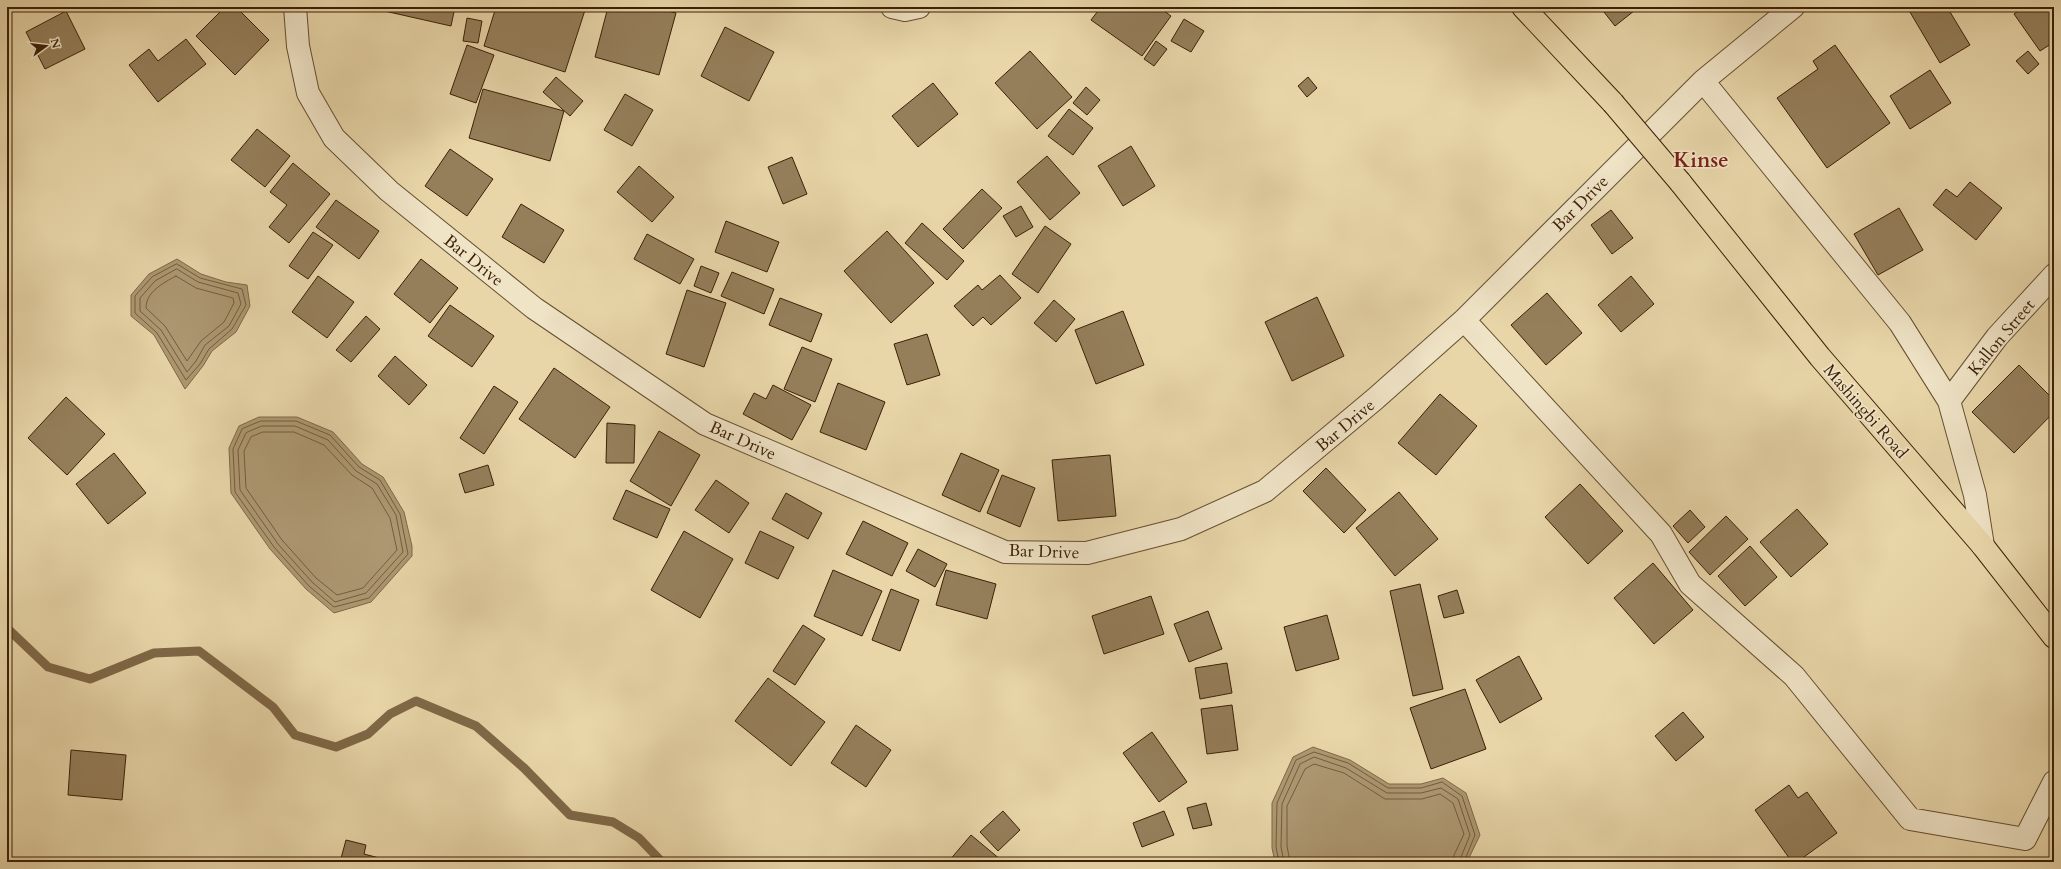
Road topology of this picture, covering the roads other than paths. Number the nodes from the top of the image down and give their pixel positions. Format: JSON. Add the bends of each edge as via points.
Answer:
{"nodes":[{"id":1,"x":295,"y":7,"type":"edge"},
{"id":2,"x":892,"y":7,"type":"edge"},
{"id":3,"x":919,"y":7,"type":"edge"},
{"id":4,"x":1523,"y":7,"type":"edge"},
{"id":5,"x":1793,"y":7,"type":"edge"},
{"id":6,"x":1703,"y":81,"type":"junction"},
{"id":7,"x":2054,"y":275,"type":"edge"},
{"id":8,"x":1464,"y":320,"type":"junction"},
{"id":9,"x":1949,"y":401,"type":"junction"},
{"id":10,"x":1983,"y":546,"type":"junction"},
{"id":11,"x":2054,"y":637,"type":"edge"},
{"id":12,"x":2054,"y":782,"type":"edge"}],
"edges":[{"from":1,"to":8,"type":"street","name":"Bar Drive","via":[[298,46],[308,93],[334,138],[389,191],[534,308],[705,424],[1005,552],[1087,552],[1181,528],[1265,491]]},
{"from":2,"to":3,"type":"street","via":[[905,10]]},
{"from":4,"to":10,"type":"main road","name":"Mashingbi Road","bridge":true,"via":[[1613,103],[1680,182],[1820,357]]},
{"from":5,"to":6,"type":"street","name":"Bar Drive"},
{"from":6,"to":8,"type":"street","name":"Bar Drive"},
{"from":6,"to":9,"type":"street","via":[[1900,323]]},
{"from":7,"to":9,"type":"street","name":"Kallon Street","via":[[1997,337]]},
{"from":8,"to":12,"type":"street","via":[[1661,534],[1690,584],[1794,676],[1910,819],[2025,839]]},
{"from":9,"to":10,"type":"street","via":[[1976,495]]},
{"from":10,"to":11,"type":"main road","name":"Mashingbi Road"}]}
